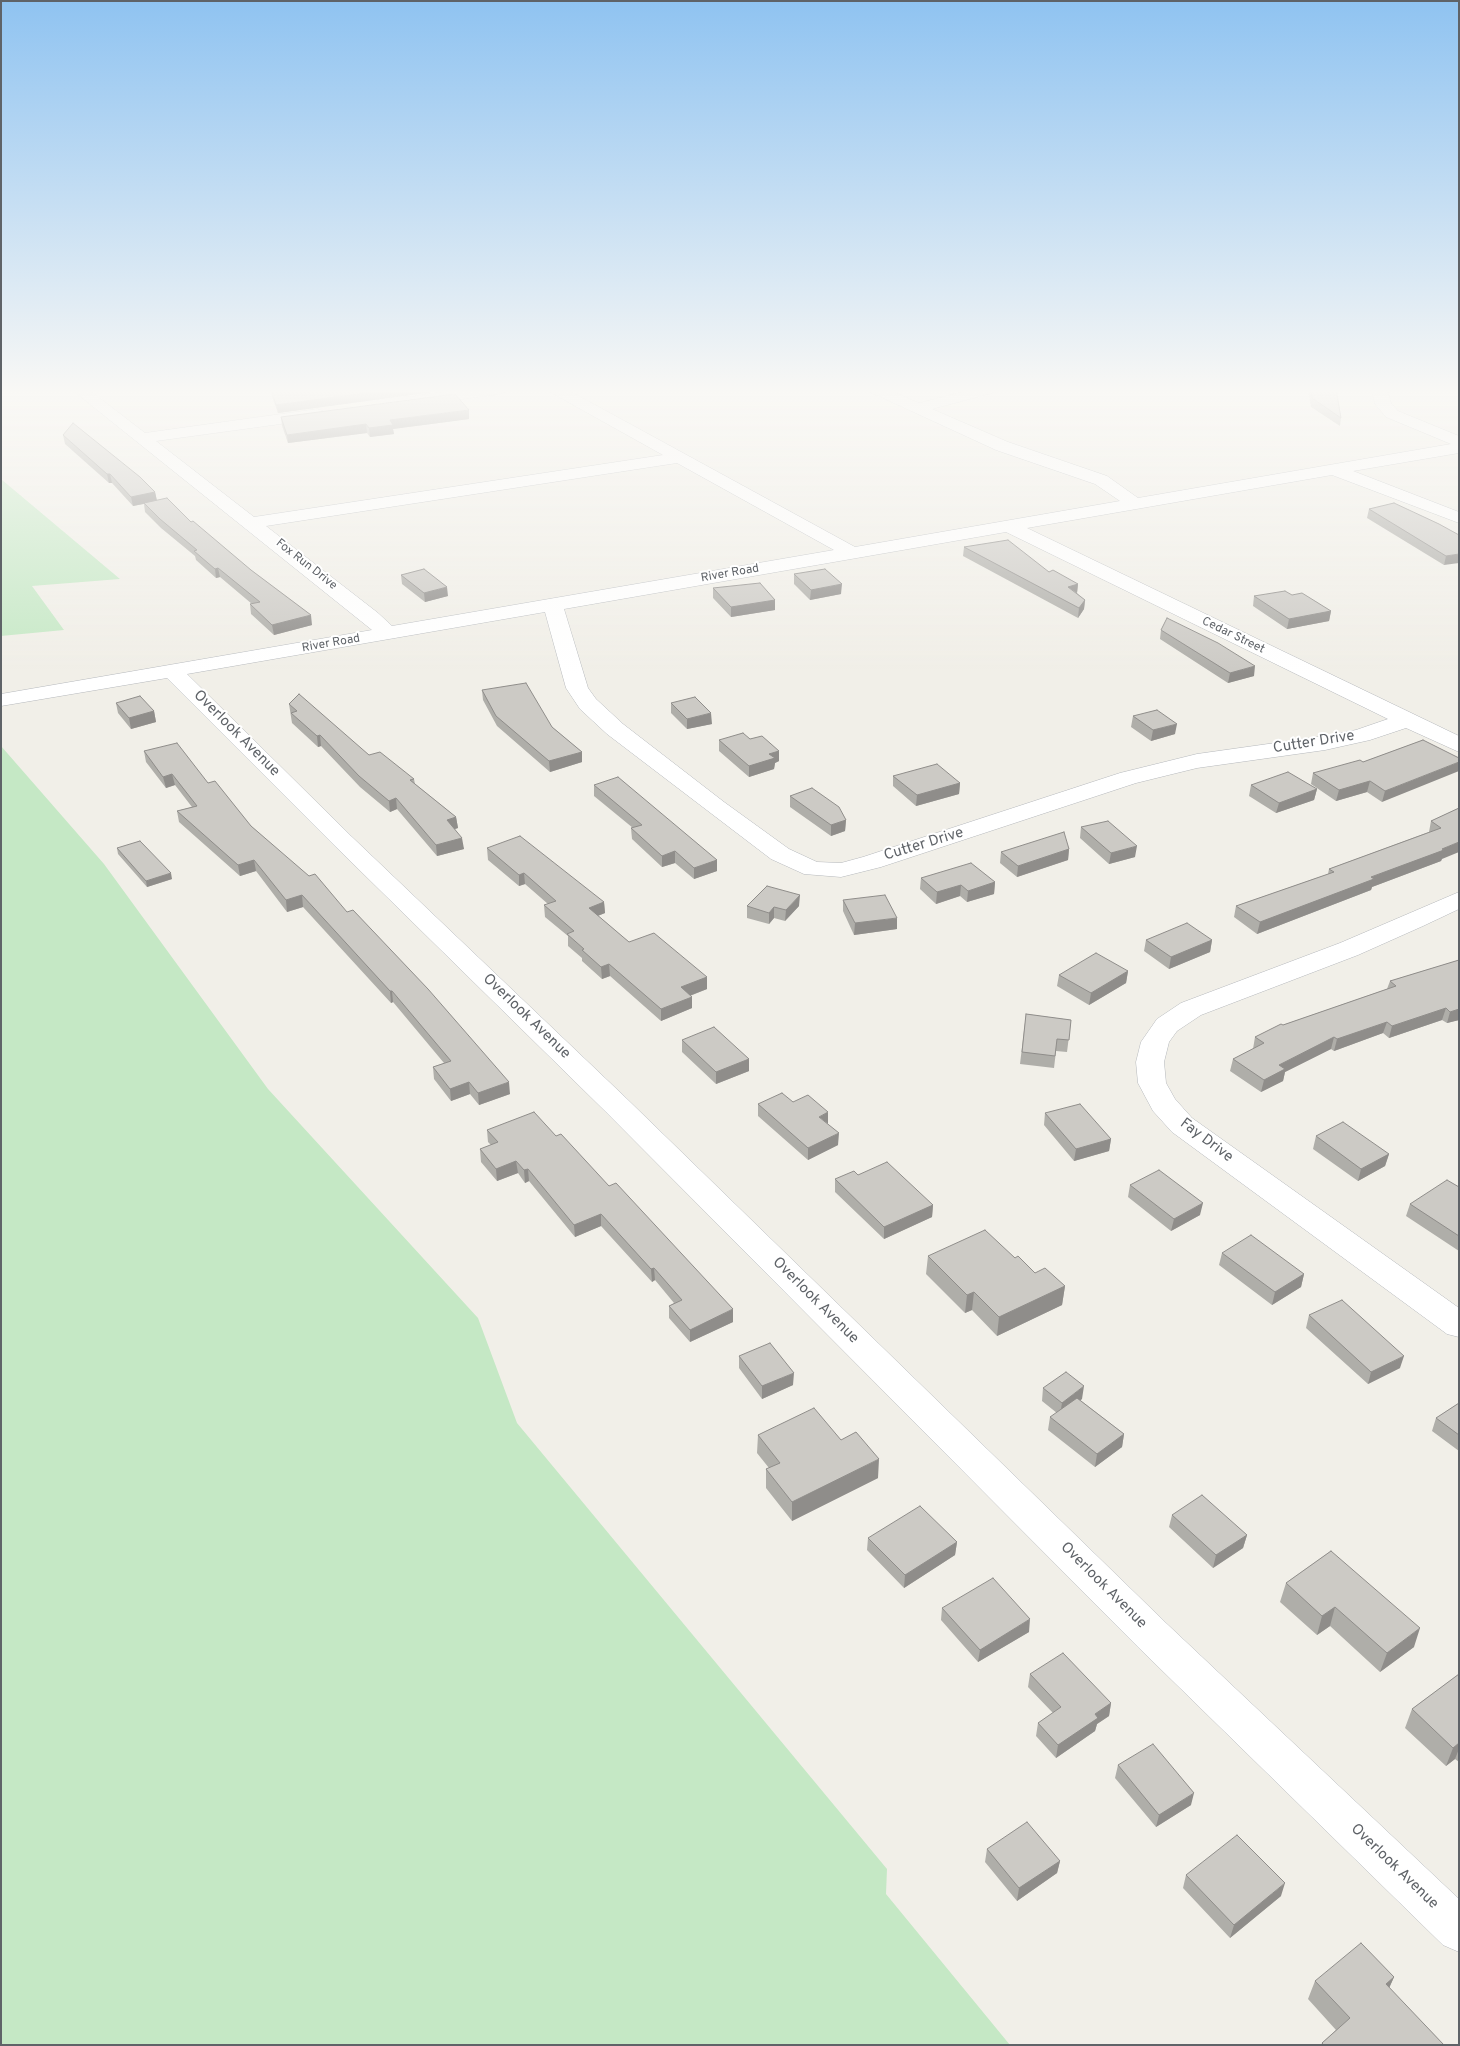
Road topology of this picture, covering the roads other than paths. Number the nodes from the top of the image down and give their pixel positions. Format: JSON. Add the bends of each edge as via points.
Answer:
{"nodes":[{"id":1,"x":203,"y":484,"type":"edge"},
{"id":2,"x":505,"y":484,"type":"edge"},
{"id":3,"x":727,"y":484,"type":"edge"},
{"id":4,"x":1107,"y":484,"type":"edge"},
{"id":5,"x":1253,"y":484,"type":"edge"},
{"id":6,"x":1373,"y":484,"type":"edge"},
{"id":7,"x":1136,"y":505,"type":"junction"},
{"id":8,"x":1459,"y":518,"type":"edge"},
{"id":9,"x":252,"y":523,"type":"junction"},
{"id":10,"x":1008,"y":526,"type":"junction"},
{"id":11,"x":852,"y":553,"type":"junction"},
{"id":12,"x":553,"y":605,"type":"junction"},
{"id":13,"x":388,"y":634,"type":"junction"},
{"id":14,"x":172,"y":671,"type":"junction"},
{"id":15,"x":1,"y":700,"type":"edge"},
{"id":16,"x":1407,"y":720,"type":"junction"},
{"id":17,"x":1459,"y":745,"type":"edge"},
{"id":18,"x":1459,"y":899,"type":"edge"},
{"id":19,"x":1459,"y":1325,"type":"edge"},
{"id":20,"x":1459,"y":1930,"type":"edge"}],
"edges":[{"from":1,"to":9,"type":"street","name":"Fox Run Drive"},
{"from":2,"to":9,"type":"street"},
{"from":3,"to":11,"type":"street"},
{"from":4,"to":7,"type":"street"},
{"from":5,"to":7,"type":"street","name":"River Road"},
{"from":6,"to":8,"type":"street"},
{"from":7,"to":10,"type":"street","name":"River Road"},
{"from":9,"to":13,"type":"street","name":"Fox Run Drive"},
{"from":10,"to":11,"type":"street","name":"River Road"},
{"from":10,"to":16,"type":"street","name":"Cedar Street"},
{"from":11,"to":12,"type":"street","name":"River Road"},
{"from":12,"to":13,"type":"street","name":"River Road"},
{"from":12,"to":16,"type":"street","name":"Cutter Drive","via":[[577,688],[588,704],[615,729],[780,854],[813,869],[841,870],[872,862],[1136,776],[1197,761],[1325,744]]},
{"from":13,"to":14,"type":"street","name":"River Road"},
{"from":14,"to":15,"type":"street","name":"River Road"},
{"from":14,"to":20,"type":"street","name":"Overlook Avenue","via":[[1152,1635]]},
{"from":16,"to":17,"type":"street","name":"Cedar Street"},
{"from":18,"to":19,"type":"street","name":"Fay Drive","via":[[1348,950],[1191,1009],[1167,1025],[1155,1042],[1150,1062],[1152,1083],[1163,1104],[1182,1125]]}]}
